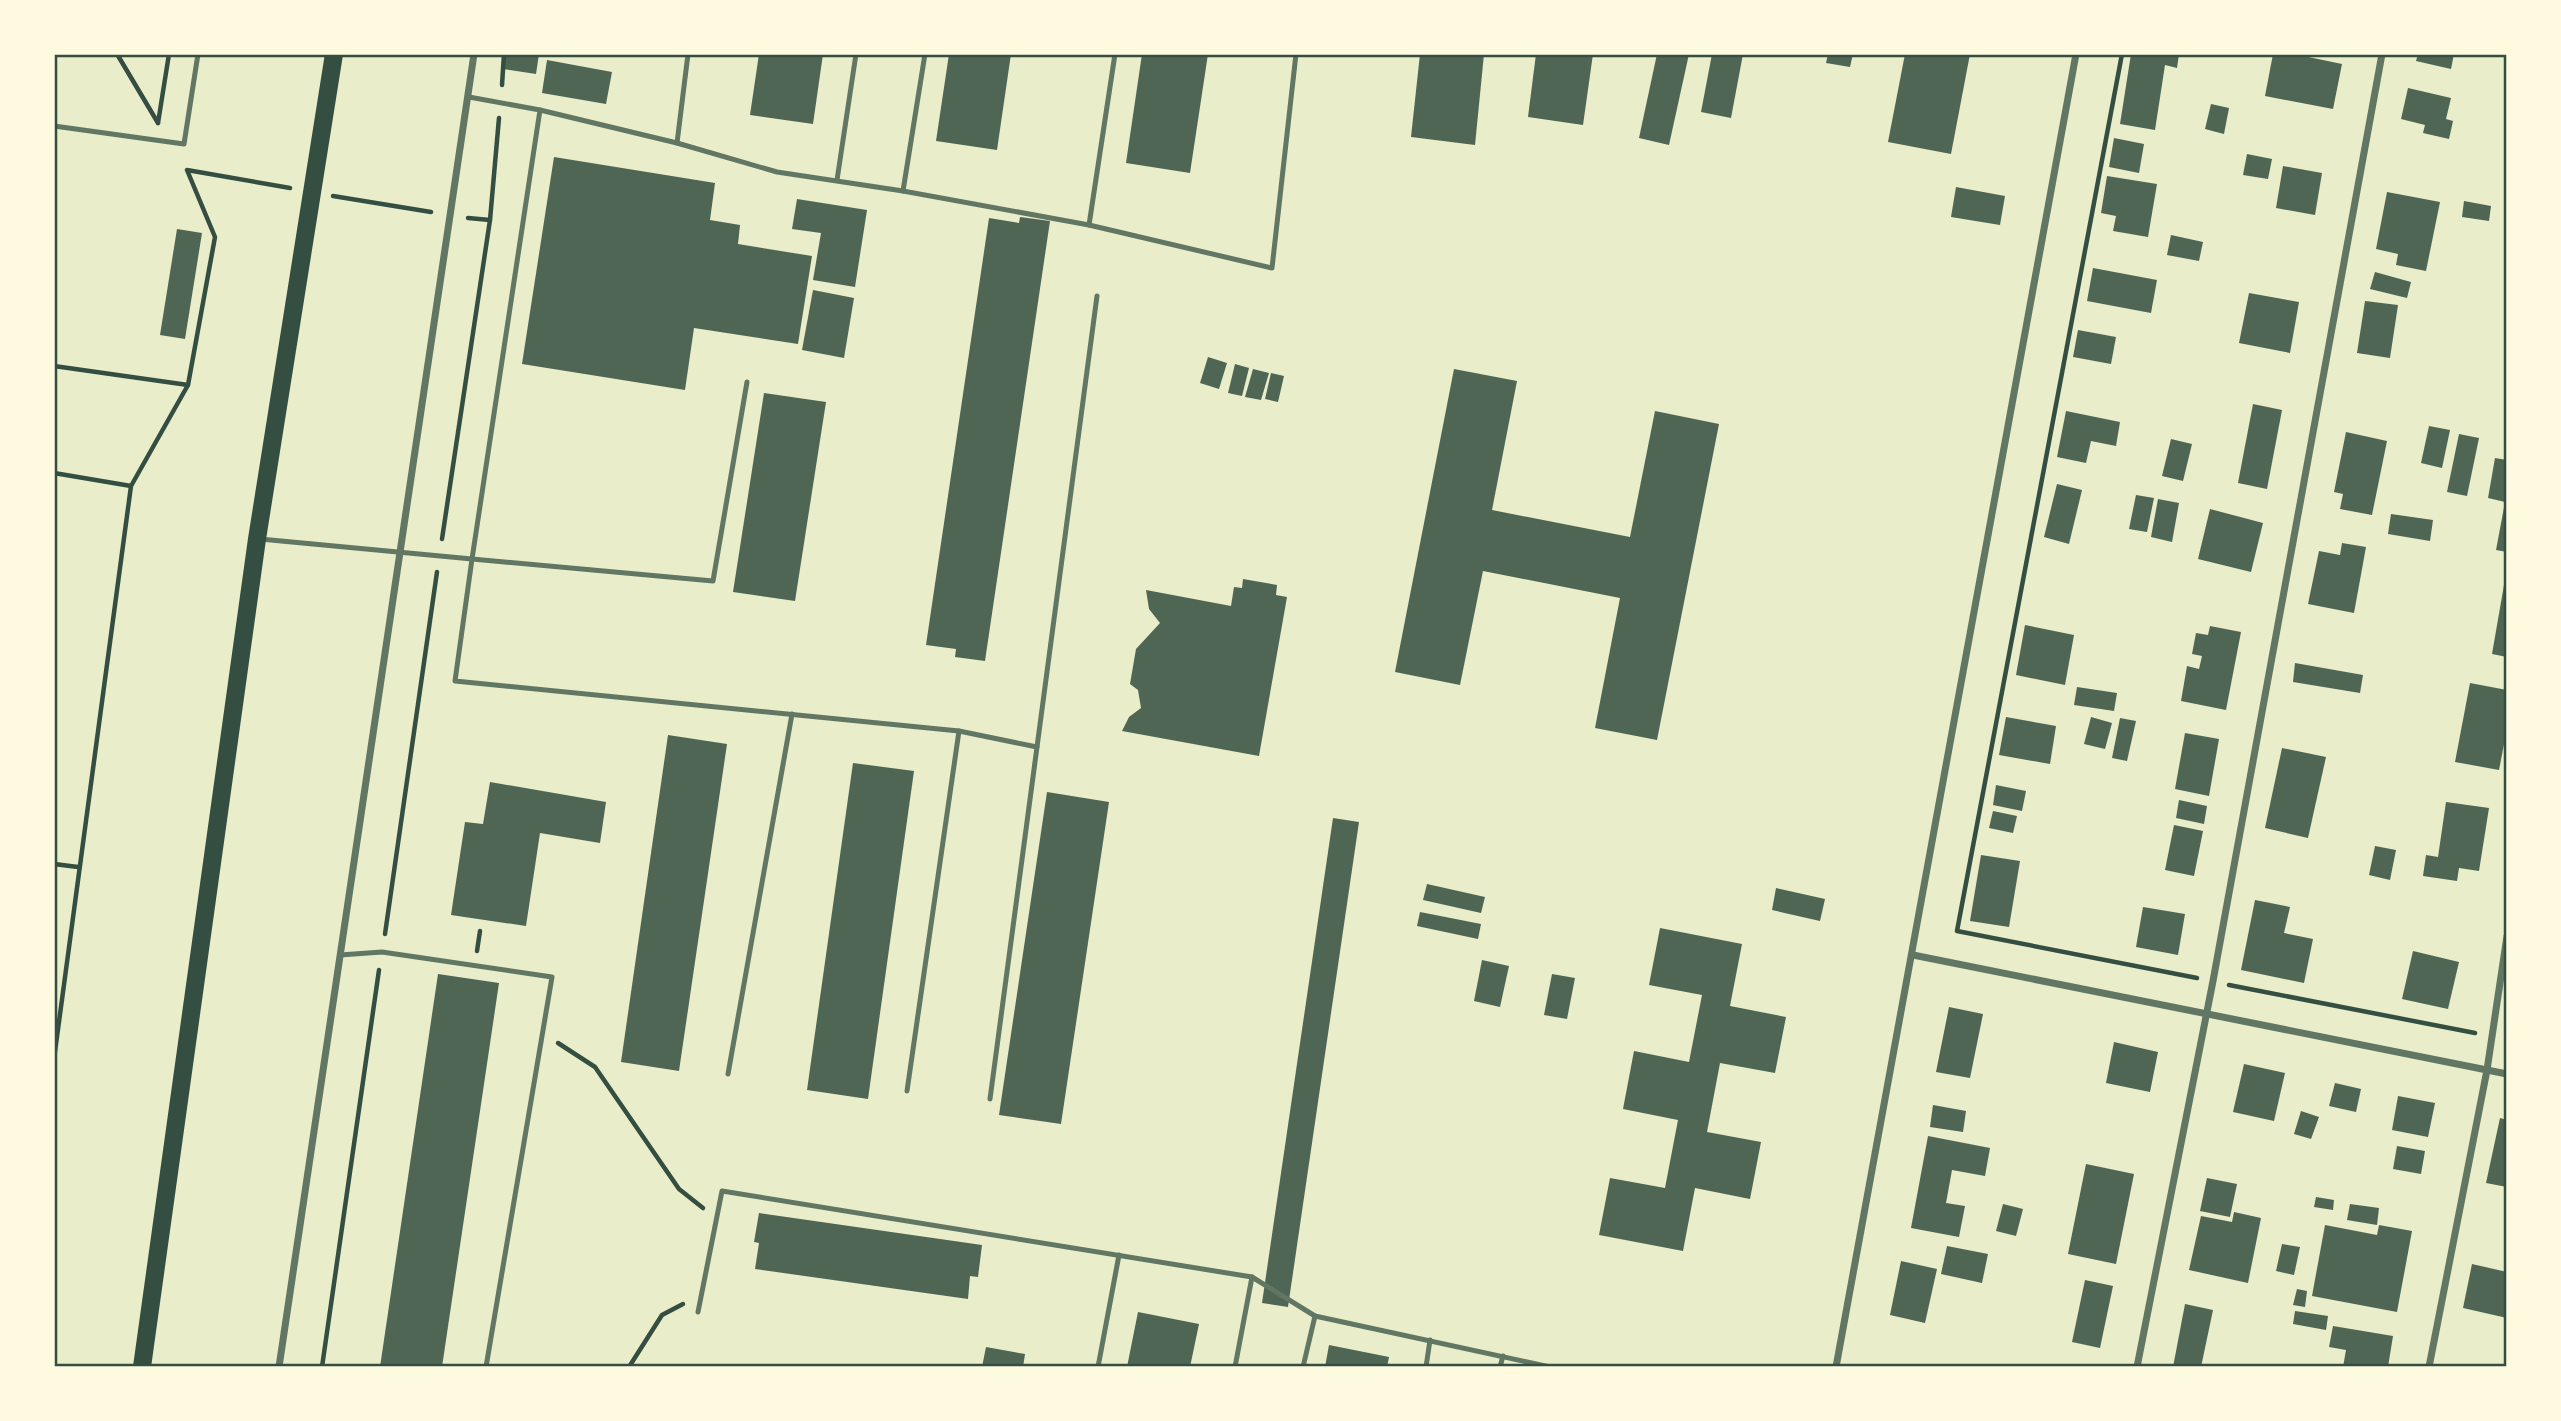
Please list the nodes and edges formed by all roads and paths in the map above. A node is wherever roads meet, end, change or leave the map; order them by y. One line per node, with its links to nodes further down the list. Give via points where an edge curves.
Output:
1 (117, 54): 18 (path)
2 (169, 54): 18 (path)
3 (198, 54): 20 (lane, via 184,144)
4 (334, 54): 25 (main road)
5 (474, 54): 15 (street)
6 (504, 54): 16 (path)
7 (688, 54): 21 (lane)
8 (856, 54): 23 (lane)
9 (925, 54): 24 (lane)
10 (1115, 54): 28 (lane)
11 (1296, 54): 28 (lane, via 1272,268)
12 (2076, 54): 47 (street)
13 (2122, 54): 48 (path, via 1957,931)
14 (2382, 54): 48 (street)
15 (469, 97): 16 (lane); 26 (street)
16 (501, 103): 17 (lane); 27 (path)
17 (540, 110): 21 (lane); 38 (lane)
18 (158, 124): 20 (path)
19 (54, 126): 20 (lane)
20 (157, 140): 22 (path)
21 (677, 143): 23 (lane, via 777,172)
22 (187, 170): 25 (path); 32 (path, via 215,237)
23 (837, 180): 24 (lane)
24 (903, 191): 28 (lane)
25 (313, 192): 26 (path); 35 (main road)
26 (450, 216): 27 (path); 36 (street)
27 (490, 220): 37 (path)
28 (1089, 225)
29 (1097, 296): 41 (lane)
30 (54, 366): 32 (path)
31 (747, 382): 38 (lane, via 713,581)
32 (188, 385): 34 (path)
33 (54, 473): 34 (path)
34 (131, 486): 43 (path)
35 (257, 539): 36 (lane); 66 (main road)
36 (400, 554): 37 (lane); 46 (street)
37 (439, 557): 38 (lane); 45 (path)
38 (472, 559): 39 (lane, via 455,681)
39 (792, 715): 40 (lane); 54 (lane)
40 (959, 731): 41 (lane); 56 (lane)
41 (1037, 747): 57 (lane)
42 (54, 864): 43 (path)
43 (78, 867): 52 (path)
44 (2507, 936): 51 (street)
45 (382, 952): 46 (lane); 50 (lane, via 552,977); 68 (path)
46 (340, 955): 67 (street)
47 (1913, 955): 49 (street); 77 (street)
48 (2213, 981): 49 (street); 51 (path)
49 (2206, 1013): 53 (street); 78 (street)
50 (543, 1033): 58 (path, via 594,1067 679,1189); 69 (lane)
51 (2493, 1036): 53 (street)
52 (54, 1059)
53 (2487, 1070): 55 (street); 79 (street)
54 (728, 1074)
55 (2507, 1074)
56 (907, 1091)
57 (990, 1099)
58 (717, 1219): 59 (lane, via 722,1191); 61 (lane)
59 (1119, 1255): 60 (lane); 71 (lane)
60 (1252, 1277): 63 (lane); 72 (lane)
61 (702, 1294): 62 (lane); 70 (path, via 662,1315)
62 (698, 1312)
63 (1315, 1316): 64 (lane); 73 (lane)
64 (1430, 1340): 65 (lane); 74 (lane)
65 (1503, 1356): 75 (lane); 76 (lane)
66 (142, 1367)
67 (279, 1367)
68 (322, 1367)
69 (486, 1367)
70 (629, 1367)
71 (1098, 1367)
72 (1235, 1367)
73 (1303, 1367)
74 (1426, 1367)
75 (1500, 1367)
76 (1550, 1367)
77 (1836, 1367)
78 (2137, 1367)
79 (2429, 1367)

